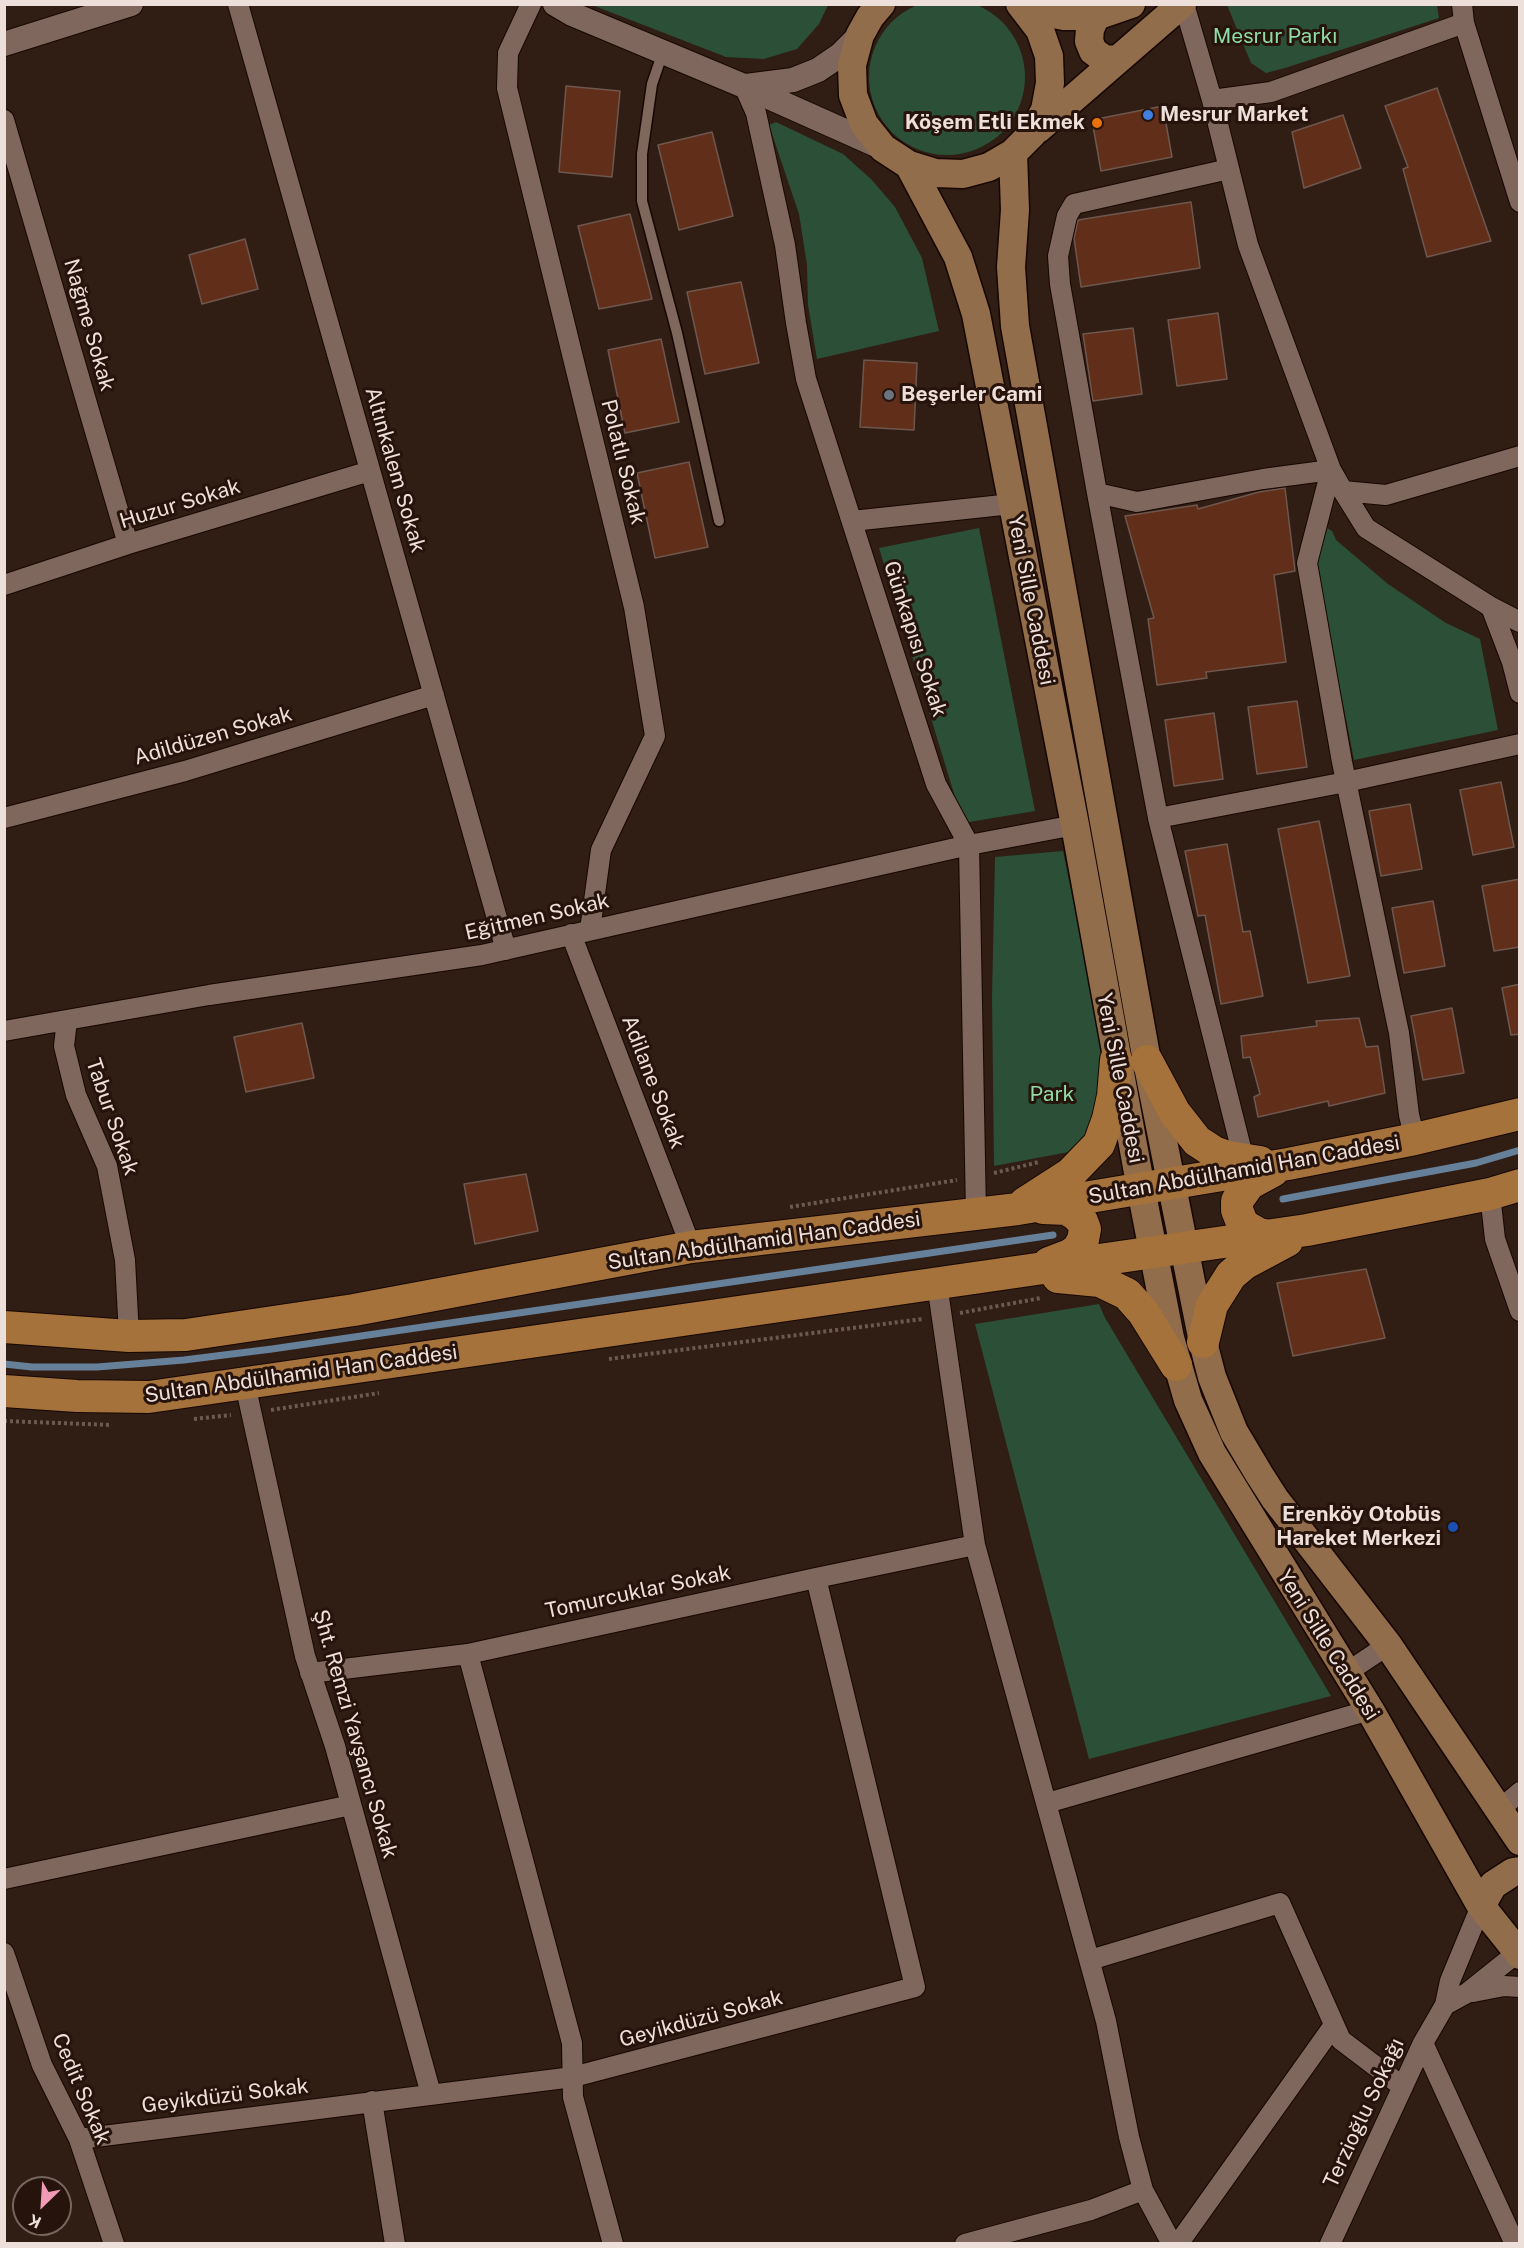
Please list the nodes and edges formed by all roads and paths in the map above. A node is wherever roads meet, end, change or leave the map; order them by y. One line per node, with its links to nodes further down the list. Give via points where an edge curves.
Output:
1 (131, 4): 12 (street)
2 (238, 4): 25 (street, Altınkalem Sokak)
3 (531, 4): 43 (street, Polatlı Sokak, via 508,53 507,88 634,607 655,736 601,850)
4 (555, 4): 13 (street)
5 (881, 4): 11 (main road)
6 (1131, 4): 10 (main road)
7 (1183, 4): 14 (main road); 16 (street)
8 (1022, 6): 10 (main road, via 1064,16); 18 (main road, via 1040,30 1049,56 1050,83 1045,110)
9 (1463, 14): 16 (street, via 1271,92); 22 (street)
10 (1096, 16): 14 (main road, via 1089,41 1104,59)
11 (860, 35): 15 (street, via 818,70 793,80); 19 (main road, via 852,65 853,95 864,124)
12 (4, 44)
13 (663, 52): 15 (street); 29 (lane, via 652,84 642,154 642,201)
14 (1117, 60): 18 (main road)
15 (744, 86): 19 (street); 30 (street, Günkapısı Sokak, via 756,114 785,245 806,379)
16 (1212, 100): 21 (street)
17 (4, 120): 31 (street, Nağme Sokak)
18 (1022, 144): 20 (main road, via 989,167 963,174 935,174); 48 (main road, Yeni Sille Caddesi, via 1011,267 1015,326)
19 (883, 148): 20 (main road)
20 (909, 165): 28 (main road, Yeni Sille Caddesi, via 958,257 976,314)
21 (1229, 169): 24 (street, via 1248,245); 27 (street, via 1074,204 1067,216 1058,256 1060,284)
22 (1520, 202)
23 (1520, 456): 26 (street, via 1386,495)
24 (1331, 470): 26 (street); 27 (street, via 1137,502); 38 (street, via 1307,563)
25 (370, 471): 31 (street, Huzur Sokak); 36 (street, Altınkalem Sokak)
26 (1343, 491): 33 (street, via 1366,528)
27 (1097, 493): 40 (street)
28 (1012, 504): 30 (street); 41 (main road, Yeni Sille Caddesi)
29 (719, 521)
30 (852, 521): 42 (street, Günkapısı Sokak, via 936,784)
31 (128, 544): 32 (street, Huzur Sokak)
32 (4, 585)
33 (1491, 607): 34 (street); 35 (street)
34 (1520, 622)
35 (1520, 693)
36 (434, 695): 39 (street, Adildüzen Sokak, via 185,771); 44 (street, Altınkalem Sokak)
37 (1520, 744): 38 (street)
38 (1346, 782): 40 (street); 50 (street, via 1399,1033)
39 (4, 818)
40 (1158, 818): 51 (street)
41 (1074, 825): 42 (street, Eğitmen Sokak); 47 (main road, Yeni Sille Caddesi)
42 (969, 845): 43 (street, Eğitmen Sokak); 58 (street, Günkapısı Sokak)
43 (581, 932): 44 (street, Eğitmen Sokak); 61 (street, Adilane Sokak)
44 (506, 950): 45 (street, Eğitmen Sokak, via 209,994)
45 (67, 1020): 46 (street, Eğitmen Sokak); 68 (street, Tabur Sokak, via 64,1046 76,1095 107,1166 125,1260)
46 (4, 1031)
47 (1116, 1059): 55 (main road, Yeni Sille Caddesi); 57 (main road, via 1113,1096 1099,1144 1070,1174)
48 (1147, 1061): 51 (main road, via 1175,1113 1193,1136 1214,1152); 53 (main road, Yeni Sille Caddesi)
49 (1520, 1114): 50 (main road, Sultan Abdülhamid Han Caddesi)
50 (1415, 1139): 52 (main road, Sultan Abdülhamid Han Caddesi)
51 (1244, 1160): 52 (main road)
52 (1288, 1164): 53 (main road, Sultan Abdülhamid Han Caddesi); 60 (main road, via 1249,1184 1237,1201 1243,1225)
53 (1171, 1184): 55 (main road, Sultan Abdülhamid Han Caddesi); 62 (main road, Yeni Sille Caddesi)
54 (1520, 1185): 56 (main road, Sultan Abdülhamid Han Caddesi)
55 (1141, 1189): 57 (main road, Sultan Abdülhamid Han Caddesi); 63 (main road, Yeni Sille Caddesi)
56 (1490, 1194): 59 (main road, Sultan Abdülhamid Han Caddesi); 66 (street, via 1495,1239)
57 (1018, 1209): 58 (main road, Sultan Abdülhamid Han Caddesi); 64 (main road, via 1066,1209 1082,1221 1085,1229 1078,1249 1070,1255)
58 (976, 1213): 61 (main road, Sultan Abdülhamid Han Caddesi)
59 (1306, 1230): 60 (main road, Sultan Abdülhamid Han Caddesi); 69 (main road, via 1231,1275 1212,1305)
60 (1270, 1236): 62 (main road, Sultan Abdülhamid Han Caddesi)
61 (691, 1247): 68 (main road, Sultan Abdülhamid Han Caddesi, via 354,1310 186,1335)
62 (1184, 1248): 63 (main road, Sultan Abdülhamid Han Caddesi); 69 (main road, Yeni Sille Caddesi)
63 (1153, 1252): 64 (main road, Sultan Abdülhamid Han Caddesi); 70 (main road, Yeni Sille Caddesi)
64 (1022, 1271): 65 (main road, Sultan Abdülhamid Han Caddesi); 70 (main road, via 1100,1281 1127,1293)
65 (937, 1284): 71 (main road, Sultan Abdülhamid Han Caddesi); 73 (street)
66 (1520, 1311)
67 (4, 1327): 68 (main road, Sultan Abdülhamid Han Caddesi)
68 (129, 1336)
69 (1203, 1342): 75 (main road, Yeni Sille Caddesi, via 1212,1377 1245,1454)
70 (1176, 1365): 78 (main road, Yeni Sille Caddesi, via 1212,1454)
71 (245, 1384): 72 (main road, Sultan Abdülhamid Han Caddesi, via 149,1397); 77 (street, Şht. Remzi Yavşancı Sokak)
72 (4, 1391)
73 (975, 1545): 74 (street, Tomurcuklar Sokak); 81 (street)
74 (816, 1578): 76 (street, Tomurcuklar Sokak); 95 (street, Geyikdüzü Sokak, via 915,1987)
75 (1388, 1645): 78 (street); 80 (main road, Yeni Sille Caddesi)
76 (468, 1654): 77 (street, Tomurcuklar Sokak); 95 (street, via 572,2043)
77 (310, 1673): 82 (street, Şht. Remzi Yavşancı Sokak)
78 (1346, 1673): 79 (main road, Yeni Sille Caddesi)
79 (1370, 1710): 81 (street); 86 (main road, Yeni Sille Caddesi)
80 (1510, 1800): 83 (main road, Yeni Sille Caddesi)
81 (1047, 1803): 89 (street)
82 (351, 1805): 85 (street); 97 (street, Şht. Remzi Yavşancı Sokak)
83 (1520, 1840)
84 (1520, 1871): 86 (main road, via 1493,1885)
85 (4, 1879)
86 (1481, 1906): 88 (main road, Yeni Sille Caddesi); 92 (street, via 1450,1981)
87 (4, 1953): 99 (street, Cedit Sokak, via 42,2065)
88 (1519, 1953): 91 (street)
89 (1090, 1960): 93 (street, via 1280,1903); 100 (street)
90 (1520, 1987): 91 (street)
91 (1467, 1993): 92 (street)
92 (1445, 2005): 94 (street, Terzioğlu Sokağı)
93 (1334, 2025): 96 (street, via 1341,2040); 106 (street)
94 (1423, 2043): 96 (street, Terzioğlu Sokağı); 108 (street)
95 (573, 2077): 97 (street, Geyikdüzü Sokak); 103 (street, via 573,2097)
96 (1402, 2087): 107 (street, Terzioğlu Sokağı)
97 (431, 2094): 98 (street, Geyikdüzü Sokak)
98 (372, 2101): 99 (street, Geyikdüzü Sokak); 102 (street)
99 (79, 2139): 101 (street, Cedit Sokak)
100 (1143, 2190): 104 (street, via 1091,2210); 105 (street)
101 (114, 2244)
102 (395, 2244)
103 (613, 2244)
104 (965, 2244)
105 (1172, 2244)
106 (1178, 2244)
107 (1330, 2244)
108 (1515, 2244)

